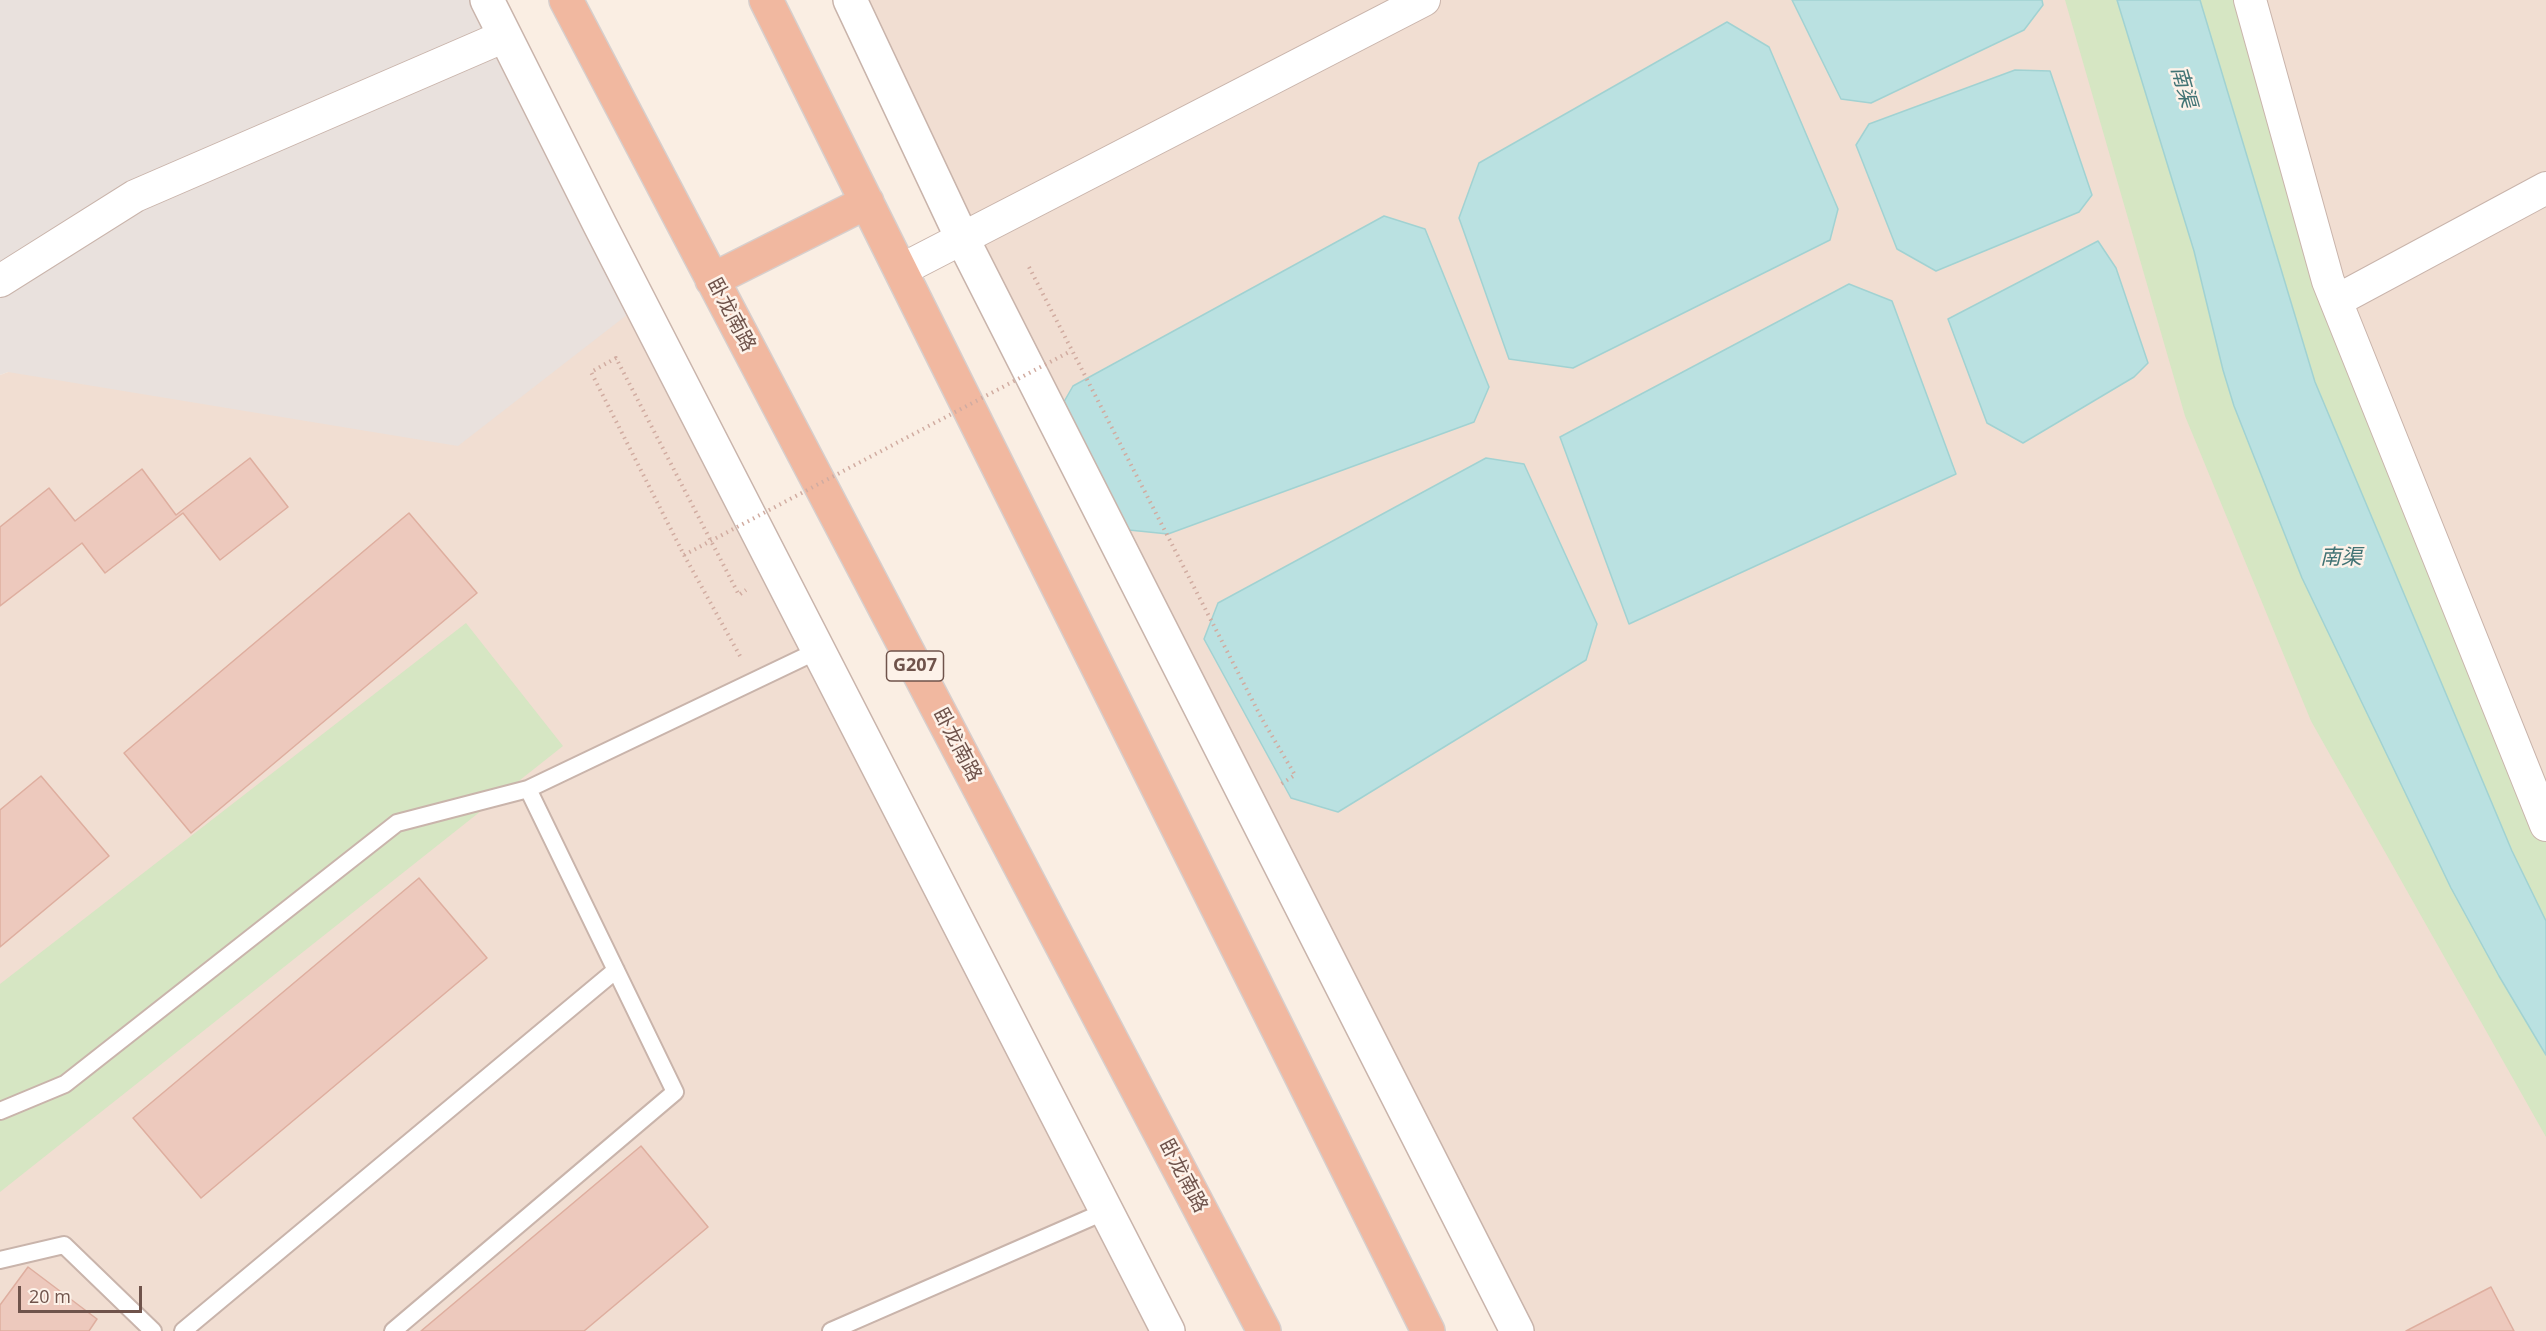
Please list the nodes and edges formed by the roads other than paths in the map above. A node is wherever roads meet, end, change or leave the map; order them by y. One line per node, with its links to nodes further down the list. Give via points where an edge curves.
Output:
1 (487, 0): 7 (street)
2 (566, 0): 12 (highway, 卧龙南路 / G207)
3 (766, 0): 9 (highway)
4 (850, 0): 10 (street)
5 (1424, 0): 10 (street)
6 (2250, 0): 14 (street)
7 (505, 36): 13 (street, via 135,196); 15 (street)
8 (2546, 188): 14 (street)
9 (867, 202): 11 (highway); 12 (highway)
10 (962, 238): 11 (street); 29 (street)
11 (901, 270): 28 (highway)
12 (712, 280): 27 (highway, 卧龙南路 / G207)
13 (0, 281)
14 (2336, 301): 17 (street)
15 (819, 650): 16 (lane); 20 (street)
16 (528, 789): 18 (lane); 19 (lane, via 397,823 65,1084)
17 (2546, 825)
18 (616, 970): 23 (lane); 24 (lane, via 675,1092)
19 (0, 1111)
20 (1106, 1211): 25 (lane); 26 (street)
21 (0, 1260): 22 (lane, via 64,1245)
22 (153, 1331)
23 (183, 1331)
24 (393, 1331)
25 (831, 1331)
26 (1168, 1331)
27 (1264, 1331)
28 (1428, 1331)
29 (1517, 1331)

